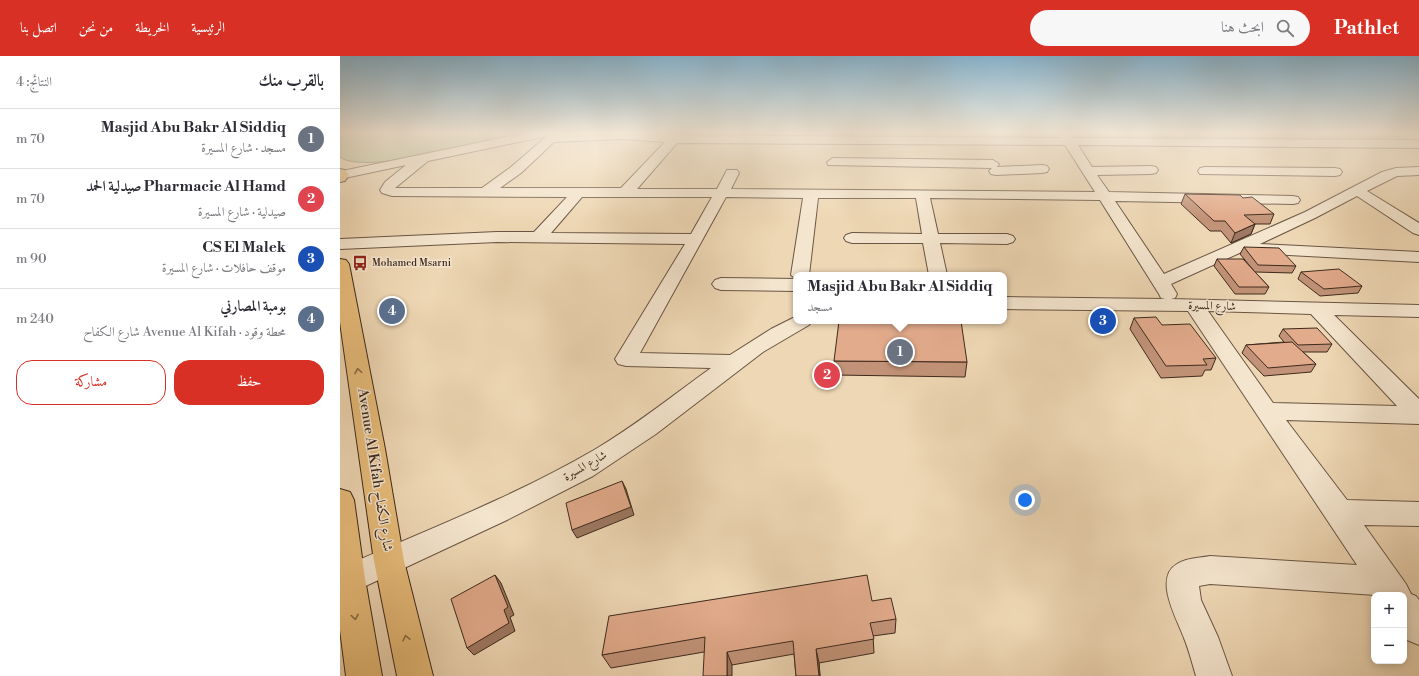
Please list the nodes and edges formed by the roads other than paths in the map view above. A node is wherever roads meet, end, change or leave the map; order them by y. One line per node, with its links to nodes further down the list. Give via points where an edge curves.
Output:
1 (410, 161): 19 (street)
2 (420, 161): 22 (street, via 386,190)
3 (525, 161): 22 (street)
4 (655, 161): 24 (street)
5 (830, 161): 20 (street)
6 (992, 161): 10 (street)
7 (1081, 161): 13 (street)
8 (1247, 161): 16 (street)
9 (1397, 161): 15 (street)
10 (994, 167): 11 (street); 20 (street); 27 (street)
11 (1042, 168)
12 (1151, 170): 13 (street)
13 (1088, 171): 28 (street)
14 (1205, 171): 16 (street)
15 (1416, 171): 21 (street, via 1396,172)
16 (1261, 172): 17 (street); 29 (street)
17 (1335, 172)
18 (732, 173): 25 (street)
19 (341, 175)
20 (826, 181): 25 (street); 26 (street); 43 (street)
21 (1358, 191): 30 (street); 32 (street)
22 (486, 192): 23 (street)
23 (578, 193): 24 (street); 34 (street)
24 (626, 193): 25 (street)
25 (721, 194): 35 (street)
26 (922, 194): 27 (street); 37 (street)
27 (1003, 194): 28 (street)
28 (1104, 197): 29 (street); 45 (street)
29 (1293, 200): 32 (street)
30 (1391, 212): 31 (street); 33 (street)
31 (1419, 213)
32 (1310, 215): 40 (street)
33 (1419, 230)
34 (539, 237): 35 (street); 39 (street)
35 (696, 238): 53 (street, via 626,359)
36 (852, 238): 37 (street)
37 (931, 239): 38 (street); 44 (street)
38 (1007, 239)
39 (340, 244)
40 (1240, 247): 41 (street); 45 (street)
41 (1419, 257)
42 (340, 264): 59 (main road, Avenue Al Kifah شارع الكفاح, one-way to 42)
43 (801, 272)
44 (937, 272)
45 (1161, 282): 49 (street)
46 (721, 284): 47 (street)
47 (793, 285)
48 (1007, 303): 49 (street, شارع المسيرة)
49 (1184, 305): 50 (street, شارع المسيرة); 54 (street)
50 (1318, 310): 51 (street, شارع المسيرة); 55 (street)
51 (1419, 311)
52 (797, 324): 53 (street, شارع المسيرة)
53 (733, 362): 59 (street, شارع المسيرة, via 625,443 562,480 515,505)
54 (1266, 411): 55 (street); 57 (street)
55 (1419, 415)
56 (340, 500): 60 (main road)
57 (1339, 512): 58 (street); 61 (street)
58 (1419, 514)
59 (389, 561): 60 (street, شارع المسيرة); 65 (main road, Avenue Al Kifah شارع الكفاح, one-way to 59)
60 (345, 581): 64 (main road, one-way to 64)
61 (1390, 588): 66 (street, via 1210,570 1188,574 1182,581 1185,602 1201,637)
62 (1407, 611): 63 (street)
63 (1419, 628)
64 (364, 676)
65 (415, 676)
66 (1214, 676)

